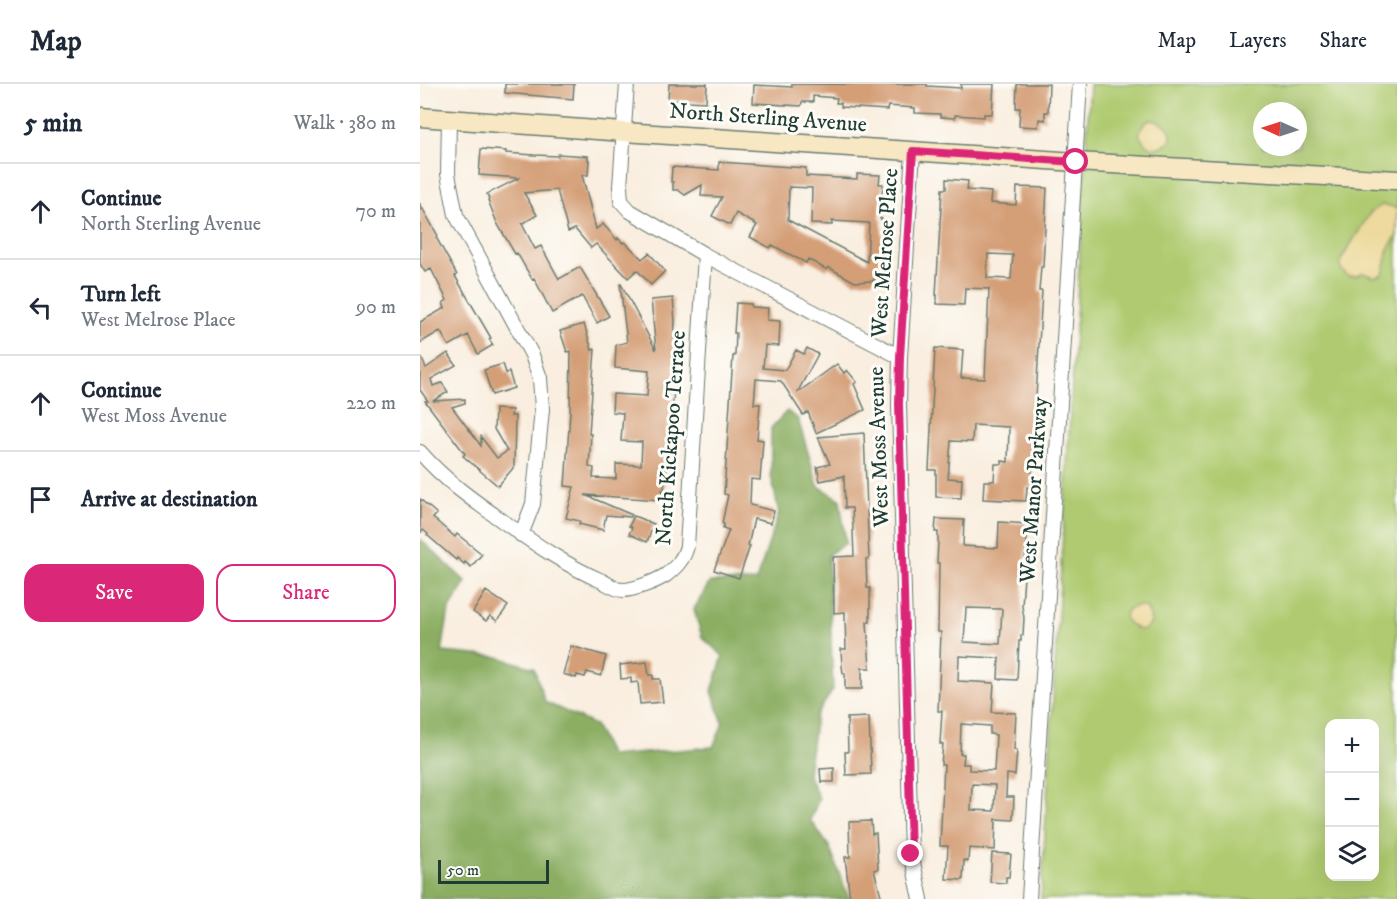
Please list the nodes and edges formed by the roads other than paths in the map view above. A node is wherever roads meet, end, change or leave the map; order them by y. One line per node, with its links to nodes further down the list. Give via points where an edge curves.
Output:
1 (627, 84): 5 (street, West Moss Avenue)
2 (1080, 84): 7 (street, West Manor Parkway)
3 (420, 117): 4 (street, North Sterling Avenue)
4 (449, 119): 5 (street, North Sterling Avenue); 12 (street, via 448,174 456,215 532,355 540,378 542,409 533,504)
5 (624, 132): 6 (street, North Sterling Avenue); 9 (street, West Moss Avenue, via 621,201 630,212)
6 (913, 151): 7 (street, North Sterling Avenue); 10 (street, West Melrose Place)
7 (1076, 162): 8 (street, North Sterling Avenue); 14 (street, West Manor Parkway)
8 (1397, 180)
9 (705, 255): 10 (street, West Moss Avenue); 12 (street, North Kickapoo Terrace, via 687,546 682,558 653,583 622,590 589,576)
10 (900, 357): 13 (street, West Moss Avenue, via 911,854)
11 (420, 452): 12 (street, North Kickapoo Terrace, via 465,495)
12 (521, 535)
13 (921, 899)
14 (1029, 899)

